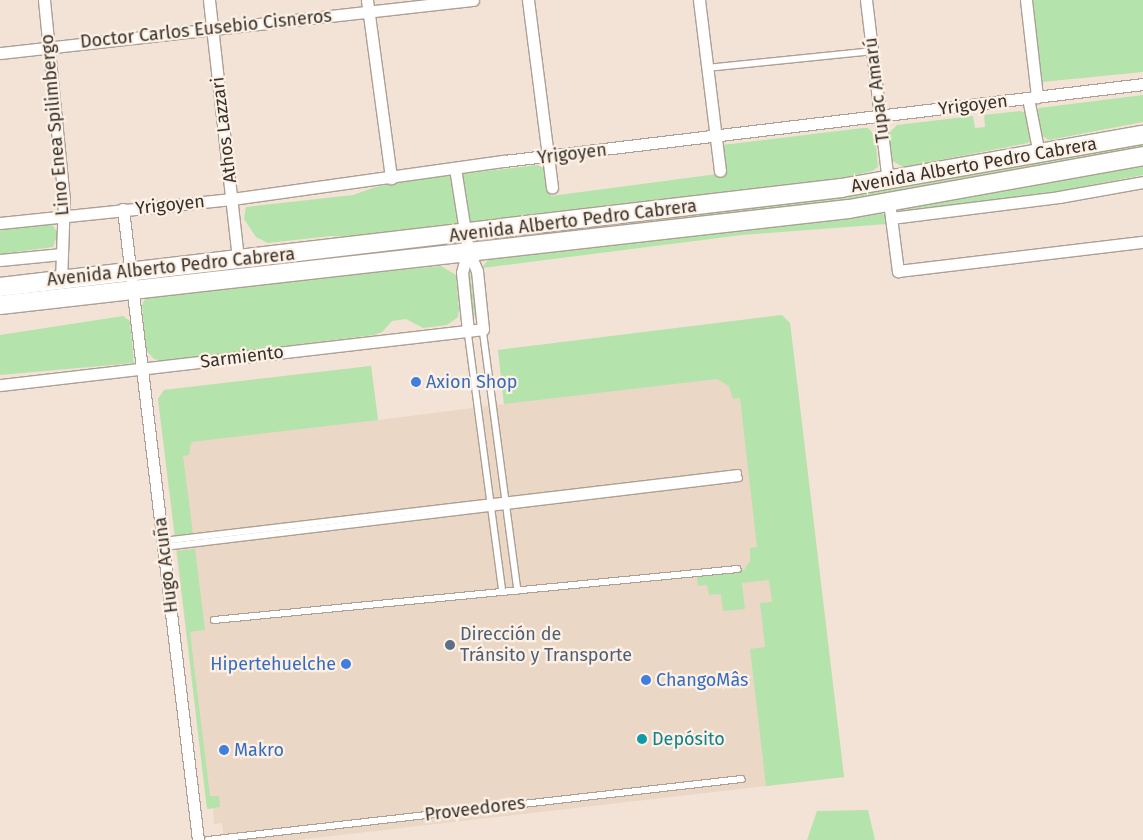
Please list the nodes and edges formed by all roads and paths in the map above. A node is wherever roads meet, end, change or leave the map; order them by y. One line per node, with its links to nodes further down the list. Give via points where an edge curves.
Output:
1 (44, 0): 11 (street, Lino Enea Spilimbergo)
2 (209, 0): 10 (street, Athos Lazzari)
3 (366, 0): 9 (street)
4 (473, 0): 9 (street, Doctor Carlos Eusebio Cisneros)
5 (528, 0): 22 (street)
6 (699, 0): 14 (street)
7 (866, 0): 12 (street, Tupac Amarú)
8 (1026, 0): 16 (street)
9 (368, 12): 10 (street, Doctor Carlos Eusebio Cisneros); 25 (street)
10 (212, 30): 11 (street, Doctor Carlos Eusebio Cisneros); 29 (street, Athos Lazzari)
11 (49, 46): 13 (street, Doctor Carlos Eusebio Cisneros); 32 (street, Lino Enea Spilimbergo)
12 (873, 51): 14 (lane); 17 (street, Tupac Amarú)
13 (0, 52)
14 (708, 68): 19 (street)
15 (1143, 84): 16 (street, Yrigoyen)
16 (1033, 97): 17 (street, Yrigoyen); 20 (street)
17 (880, 117): 19 (street, Yrigoyen); 26 (street, Tupac Amarú)
18 (1143, 135): 20 (main road, Avenida Alberto Pedro Cabrera)
19 (716, 137): 22 (street, Yrigoyen); 24 (street)
20 (1039, 154): 26 (main road, Avenida Alberto Pedro Cabrera)
21 (1143, 156): 31 (main road, Avenida Alberto Pedro Cabrera)
22 (546, 158): 23 (street, Yrigoyen); 28 (street)
23 (455, 168): 25 (street, Yrigoyen); 34 (street)
24 (720, 171)
25 (391, 178): 29 (street, Yrigoyen)
26 (888, 180): 34 (main road, Avenida Alberto Pedro Cabrera)
27 (1143, 182): 31 (street, via 1059,198)
28 (552, 187)
29 (232, 198): 30 (street, Yrigoyen); 38 (street, Athos Lazzari)
30 (123, 209): 32 (street, Yrigoyen); 39 (street)
31 (890, 210): 34 (main road, Avenida Alberto Pedro Cabrera); 35 (street, via 898,271)
32 (64, 216): 33 (street, Yrigoyen); 36 (street, Lino Enea Spilimbergo)
33 (0, 223)
34 (467, 242): 38 (main road, Avenida Alberto Pedro Cabrera); 42 (main road, Avenida Alberto Pedro Cabrera); 44 (street, via 476,271); 45 (street, via 462,272)
35 (1143, 242)
36 (62, 254): 37 (street); 40 (street, Lino Enea Spilimbergo)
37 (0, 260)
38 (238, 260): 39 (main road, Avenida Alberto Pedro Cabrera)
39 (131, 272): 40 (main road, Avenida Alberto Pedro Cabrera); 42 (street)
40 (61, 280): 41 (main road, Avenida Alberto Pedro Cabrera)
41 (0, 287)
42 (133, 290): 43 (main road, Avenida Alberto Pedro Cabrera); 46 (street, Hugo Acuña)
43 (0, 305)
44 (483, 329): 45 (street, Sarmiento); 49 (lane)
45 (468, 331): 46 (street, Sarmiento); 50 (lane)
46 (142, 369): 47 (street, Sarmiento); 51 (street, Hugo Acuña)
47 (0, 385)
48 (739, 475): 49 (lane)
49 (508, 503): 50 (lane); 53 (lane)
50 (492, 505): 51 (lane); 54 (lane)
51 (163, 544): 57 (street, Hugo Acuña)
52 (738, 569): 53 (lane)
53 (518, 591): 54 (lane)
54 (503, 592): 55 (lane)
55 (214, 620)
56 (742, 779): 58 (lane, Proveedores)
57 (198, 840)
58 (208, 840)

